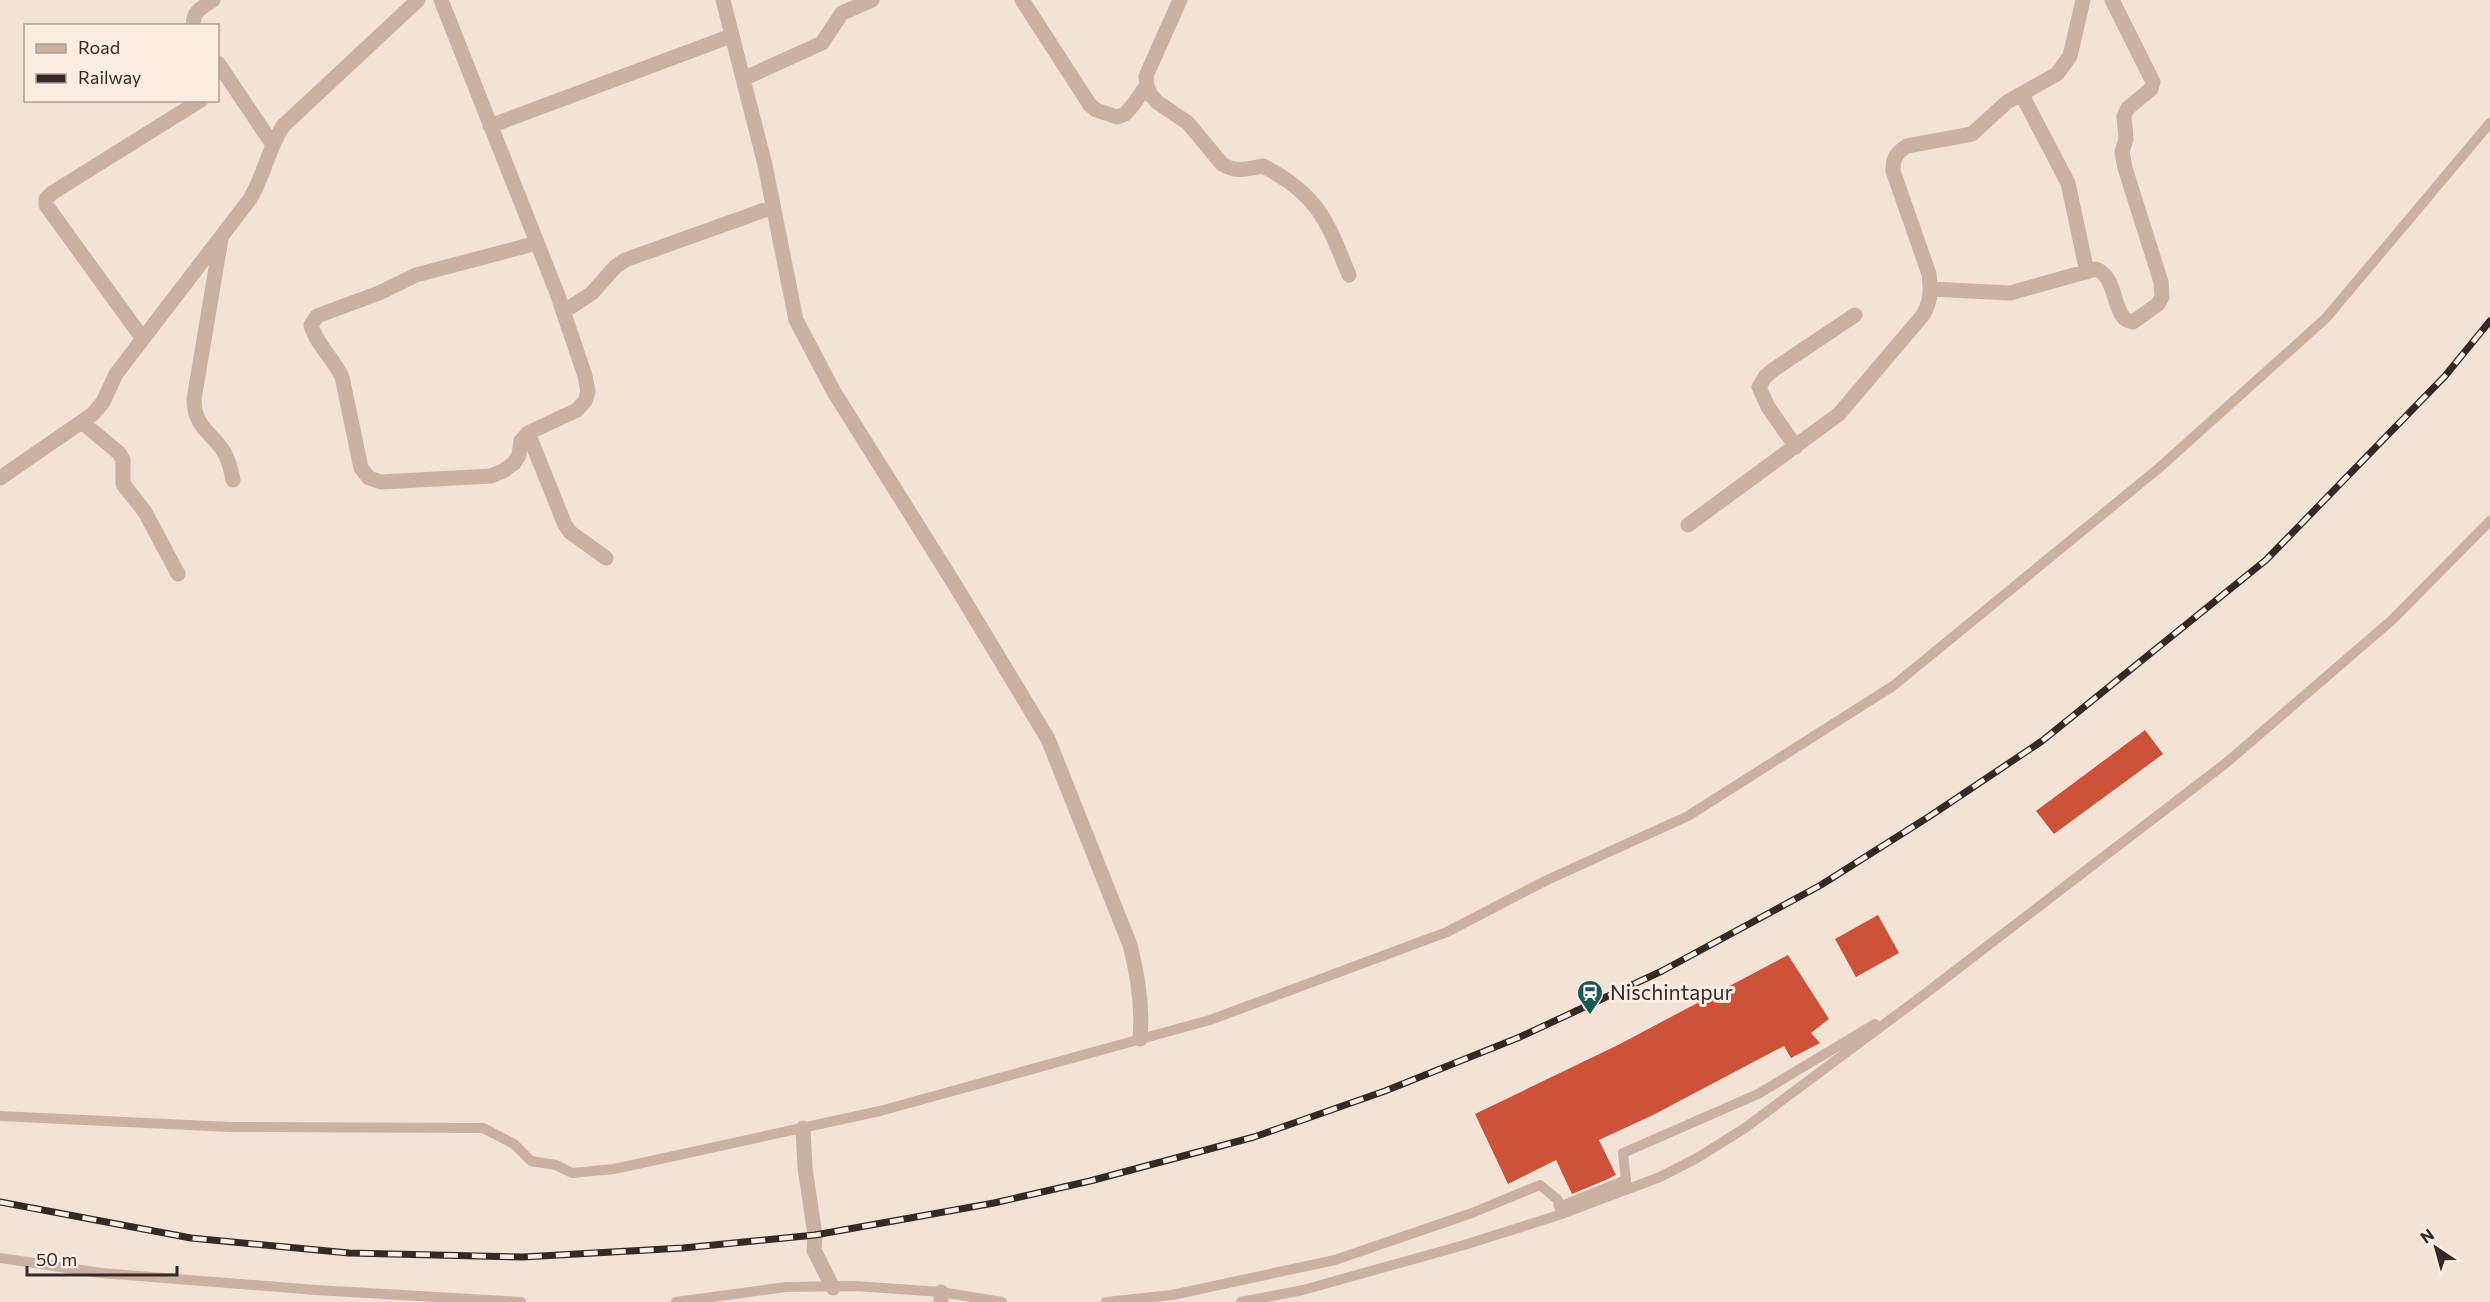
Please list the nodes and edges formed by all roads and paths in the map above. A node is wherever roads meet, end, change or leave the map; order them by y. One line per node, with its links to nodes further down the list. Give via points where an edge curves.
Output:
1 (213, 0): 10 (street, via 196,13)
2 (418, 0): 20 (street, via 283,126)
3 (441, 0): 19 (street)
4 (723, 0): 11 (street)
5 (872, 0): 13 (street, via 842,13 822,43)
6 (1022, 0): 14 (street, via 1096,110 1117,117 1125,114)
7 (1180, 0): 14 (street, via 1146,76)
8 (2083, 0): 16 (street, via 2064,66)
9 (2112, 0): 24 (street, via 2152,82 2151,89 2124,116 2126,139 2122,152 2161,282 2162,297 2133,322 2127,322 2109,279 2096,269)
10 (194, 24)
11 (731, 36): 13 (street); 19 (street)
12 (219, 67): 15 (street)
13 (743, 79): 21 (street)
14 (1147, 85): 25 (street, via 1157,102 1188,123 1222,164 1240,171 1263,166 1306,195 1328,223)
15 (224, 86): 20 (street)
16 (2022, 94): 24 (street, via 2067,183); 26 (street, via 2007,102 1972,134 1907,146 1893,160 1893,171)
17 (198, 102): 29 (street, via 46,199 46,205)
18 (2490, 123): 40 (lane, via 2326,318 2159,468 1893,686 1688,816 1545,880 1447,932 1210,1020)
19 (490, 126): 23 (street)
20 (273, 145): 22 (street, via 256,190)
21 (773, 207): 27 (street, via 625,260 592,293); 40 (street, via 796,320 834,392 1048,740 1130,945 1138,978)
22 (222, 235): 29 (street); 34 (street, via 194,412 224,452)
23 (537, 243): 27 (street); 31 (street, via 416,275 317,316 311,325 342,377 361,468 369,478 381,482 491,476 514,463)
24 (2087, 272): 26 (street, via 2010,293)
25 (1349, 275)
26 (1931, 289): 32 (street, via 1923,315 1853,399)
27 (563, 312): 31 (street, via 588,392 577,410)
28 (1855, 315): 32 (street, via 1773,370 1759,387)
29 (143, 339): 30 (street, via 116,374 103,402)
30 (83, 423): 33 (street); 38 (street, via 123,460 123,484 145,512)
31 (528, 433): 37 (street, via 565,525)
32 (1796, 447): 36 (street)
33 (0, 478)
34 (233, 480)
35 (2490, 521): 39 (lane, via 2392,620 2226,763)
36 (1688, 525)
37 (606, 558)
38 (178, 574)
39 (1926, 993): 49 (lane, via 1758,1094 1623,1153 1626,1180 1559,1207 1558,1200 1540,1185 1335,1260 1172,1295); 50 (lane, via 1745,1128 1660,1177 1464,1245 1303,1290)
40 (1140, 1039): 42 (lane, via 880,1111)
41 (0, 1116): 42 (lane, via 230,1127 483,1128 513,1144 531,1161 572,1173 614,1169)
42 (803, 1128): 44 (street, via 814,1250)
43 (0, 1258): 46 (lane, via 100,1273)
44 (833, 1288): 45 (lane, via 855,1286); 47 (lane, via 786,1287)
45 (941, 1297): 48 (lane)
46 (521, 1302)
47 (676, 1302)
48 (1002, 1302)
49 (1106, 1302)
50 (1241, 1302)

